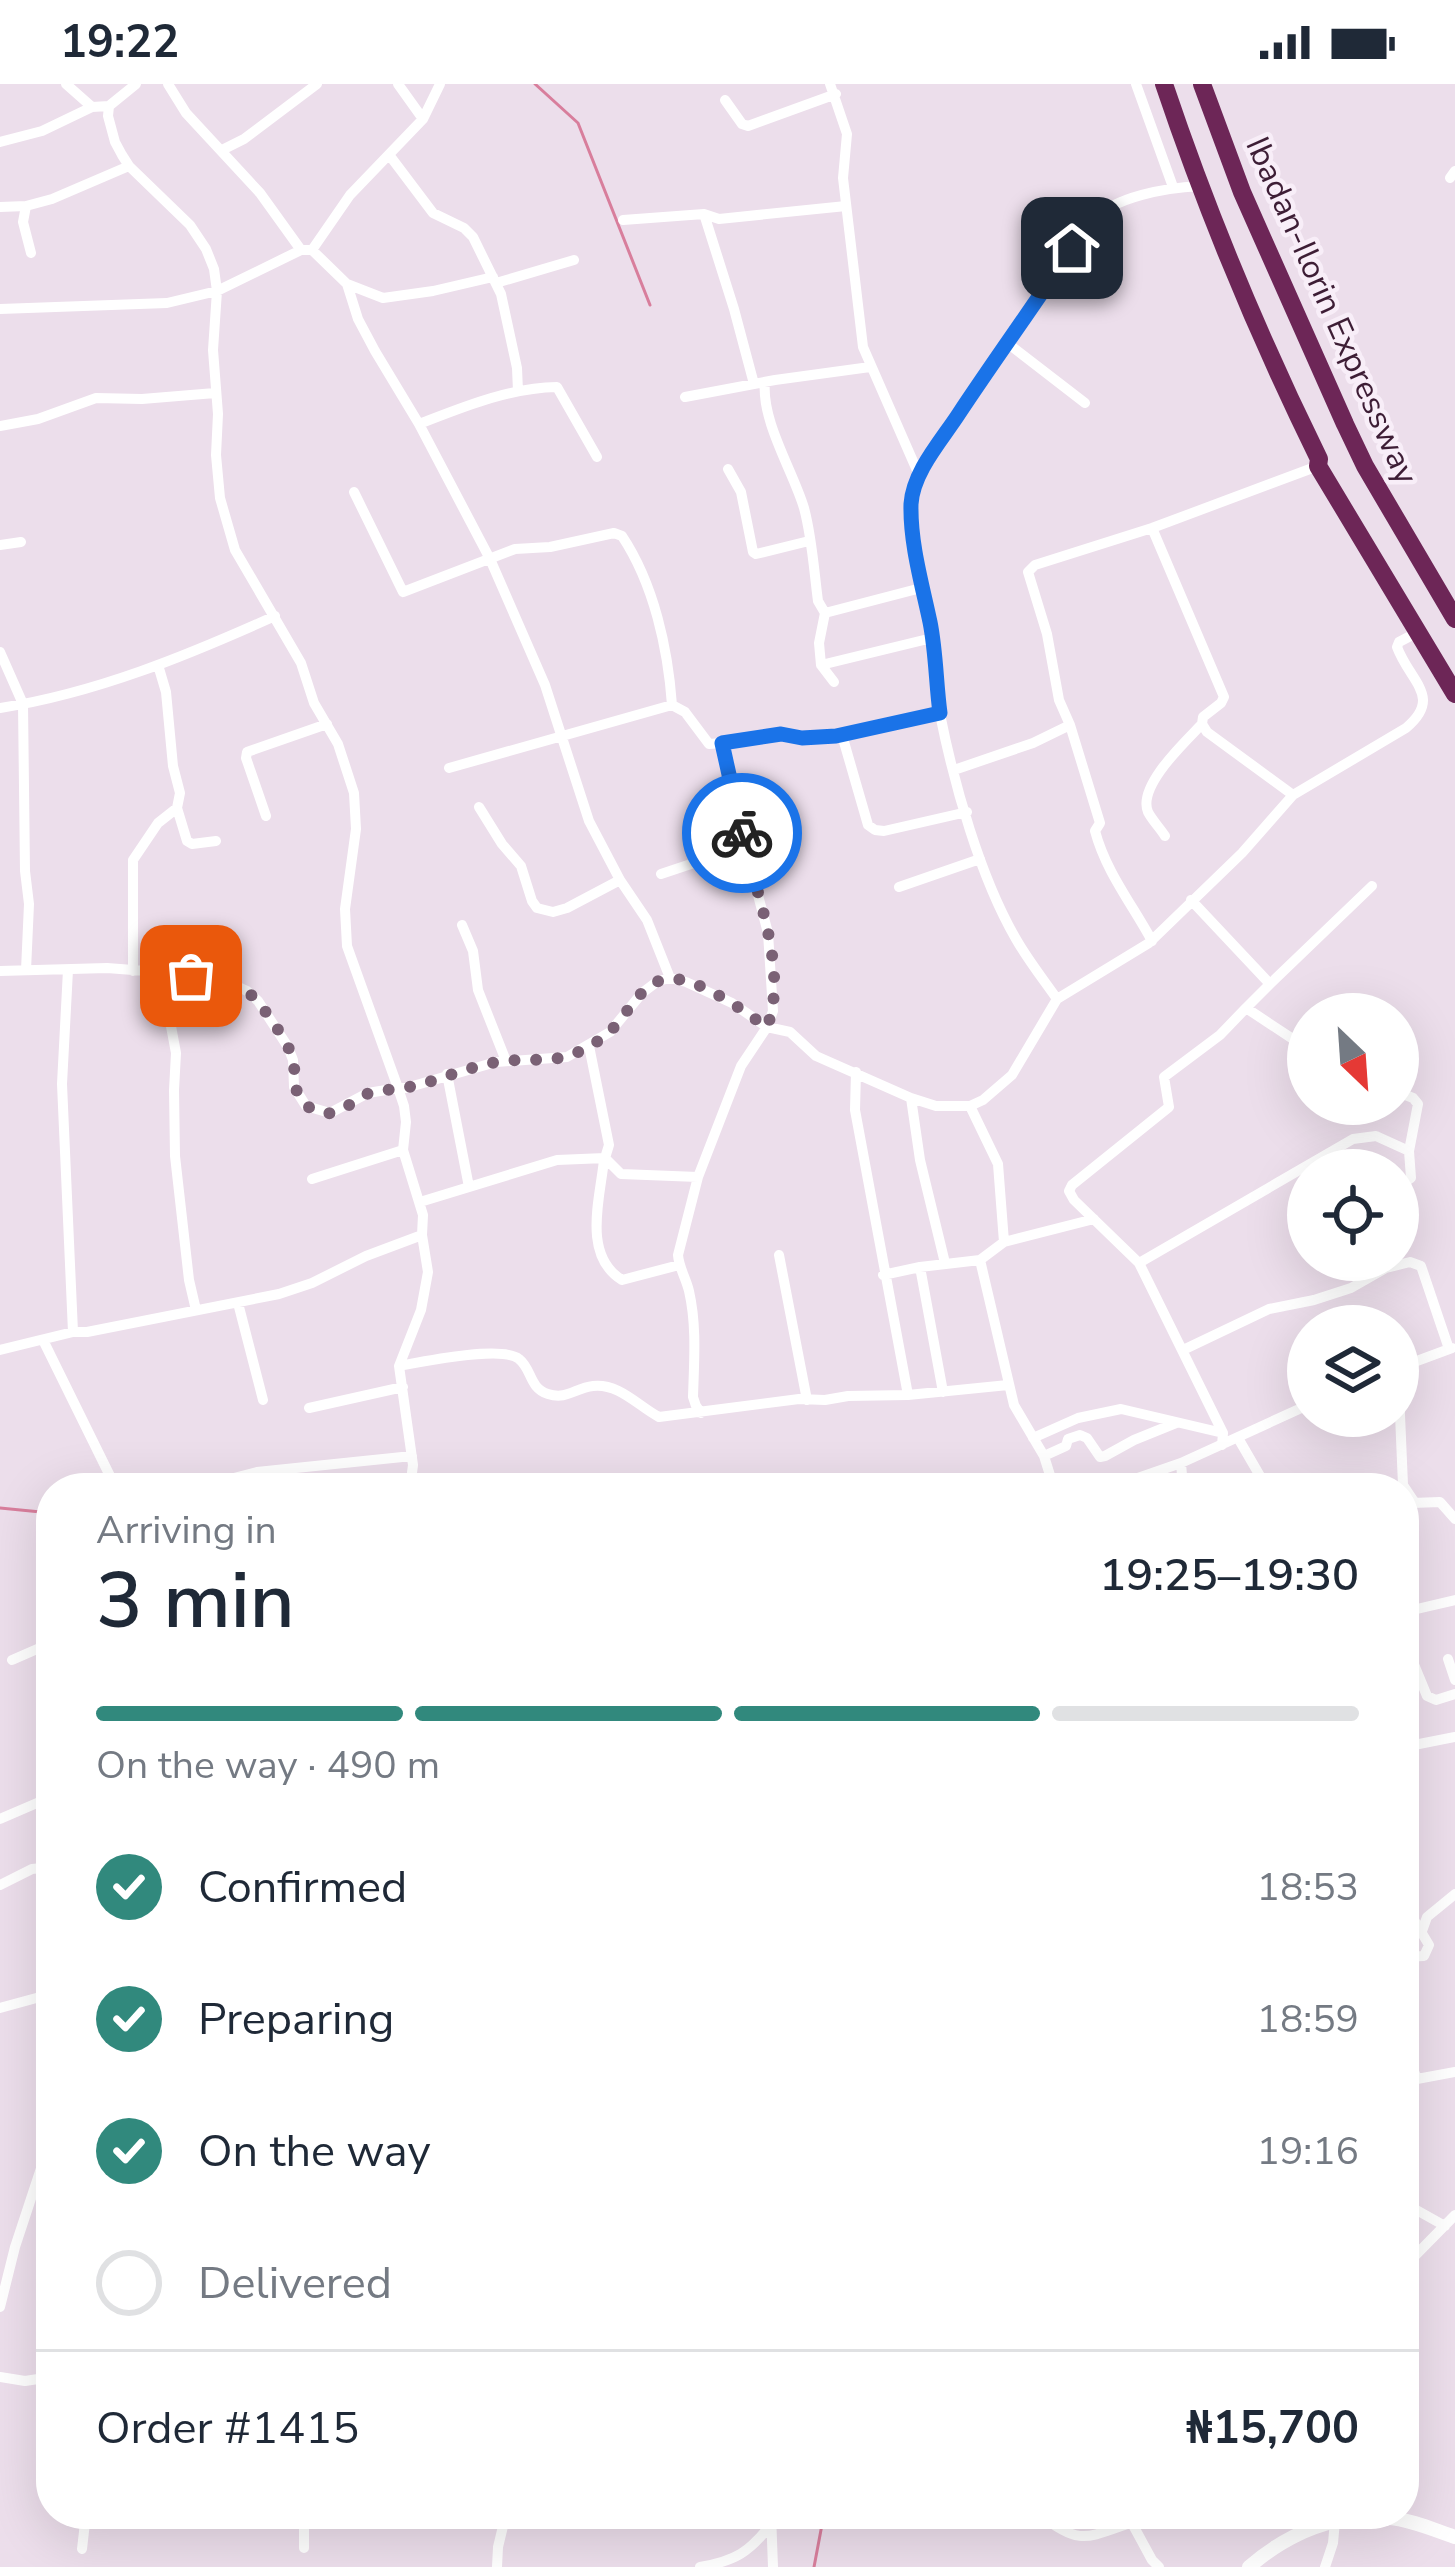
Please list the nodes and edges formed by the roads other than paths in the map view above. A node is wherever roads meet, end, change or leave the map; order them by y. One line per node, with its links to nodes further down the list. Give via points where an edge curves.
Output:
1 (66, 84): 13 (street)
2 (136, 84): 12 (street)
3 (168, 84): 16 (street)
4 (317, 84): 16 (street)
5 (398, 84): 14 (street)
6 (440, 84): 14 (street)
7 (1136, 84): 20 (street)
8 (1164, 84): 19 (highway, Ibadan-Ilorin Expressway)
9 (1202, 84): 53 (highway, Ibadan-Ilorin Expressway, via 1335,404)
10 (833, 89): 11 (street, via 748,126); 22 (street, via 847,134)
11 (724, 100)
12 (110, 106): 13 (street); 18 (street, via 115,142)
13 (92, 107): 15 (street)
14 (423, 119): 17 (street)
15 (0, 142)
16 (223, 150): 26 (street)
17 (390, 156): 26 (street); 29 (street, via 433,213 469,232)
18 (129, 166): 21 (street); 31 (street, via 190,225)
19 (1200, 186): 20 (street); 43 (highway, Ibadan-Ilorin Expressway)
20 (1173, 188): 33 (street, via 1090,221)
21 (26, 206): 23 (street); 27 (street)
22 (846, 206): 24 (street); 34 (street)
23 (0, 208)
24 (704, 214): 25 (street); 35 (street)
25 (623, 220)
26 (307, 250): 30 (street); 31 (street)
27 (32, 253)
28 (574, 260): 29 (street)
29 (495, 280): 30 (street, via 383,298); 36 (street)
30 (347, 284): 40 (street, via 358,319)
31 (217, 291): 32 (street, via 167,303); 37 (street)
32 (0, 309)
33 (1006, 342): 39 (street); 45 (street)
34 (870, 367): 35 (street); 45 (street)
35 (759, 383): 38 (street); 48 (street)
36 (518, 392): 40 (street); 42 (street, via 557,387)
37 (215, 393): 41 (street, via 96,398); 55 (street, via 220,498 235,550)
38 (685, 397)
39 (1085, 403)
40 (418, 424): 51 (street)
41 (0, 426)
42 (597, 457)
43 (1318, 466): 47 (street); 56 (highway, Ibadan-Ilorin Expressway)
44 (728, 469): 48 (street, via 742,493 753,552)
45 (919, 476): 52 (street, via 911,504)
46 (354, 492): 51 (street, via 403,592)
47 (1151, 528): 68 (street, via 1028,572); 69 (street, via 1224,697)
48 (809, 541): 54 (street)
49 (21, 542): 50 (street)
50 (0, 545)
51 (490, 559): 64 (street, via 622,536 654,606); 70 (street)
52 (921, 588): 54 (street); 57 (street)
53 (1452, 606)
54 (825, 613): 59 (street)
55 (275, 616): 60 (street); 67 (street)
56 (1418, 632): 62 (highway, Ibadan-Ilorin Expressway); 75 (street, via 1397,647 1424,696 1420,716)
57 (932, 638): 59 (street); 66 (street)
58 (0, 652): 63 (street)
59 (821, 664): 61 (street)
60 (158, 665): 63 (street); 77 (street)
61 (834, 682)
62 (1455, 694)
63 (23, 704): 65 (street); 91 (street)
64 (672, 705): 70 (street); 72 (street, via 709,744)
65 (0, 707)
66 (940, 713): 71 (street); 74 (street)
67 (327, 724): 79 (street, via 247,752); 106 (street, via 356,811 347,946)
68 (1070, 724): 74 (street); 90 (street, via 1101,852)
69 (1202, 724): 75 (street); 80 (street, via 1167,761 1147,799)
70 (561, 735): 73 (street); 85 (street, via 589,821)
71 (842, 735): 72 (street); 78 (street, via 874,830)
72 (722, 743): 82 (street)
73 (449, 768)
74 (954, 770): 78 (street)
75 (1293, 795): 88 (street)
76 (479, 806): 85 (street, via 521,866 537,908 567,908)
77 (177, 808): 81 (street, via 187,841); 94 (street, via 133,860)
78 (967, 812): 83 (street)
79 (266, 816)
80 (1166, 836)
81 (215, 841)
82 (745, 846): 84 (street); 100 (street, via 771,949)
83 (980, 860): 87 (street); 98 (street, via 1013,934)
84 (661, 874)
85 (620, 880): 96 (street, via 647,920)
86 (1372, 886): 97 (street)
87 (899, 887)
88 (1191, 900): 90 (street); 97 (street)
89 (462, 926): 103 (street)
90 (1152, 941): 98 (street)
91 (26, 970): 92 (street); 93 (street)
92 (68, 970): 94 (street); 132 (street, via 62,1084)
93 (0, 971)
94 (133, 971): 95 (street)
95 (172, 973): 106 (street, via 232,984 258,1001 288,1047 306,1106 331,1113); 131 (street, via 175,1156)
96 (670, 979): 100 (street); 102 (street, via 642,993)
97 (1270, 984): 99 (street)
98 (1057, 999): 108 (street, via 1012,1075)
99 (1246, 1008): 101 (street); 118 (street, via 1164,1077 1169,1107 1072,1185 1074,1200)
100 (767, 1027): 104 (street); 114 (street, via 741,1066)
101 (1287, 1035)
102 (590, 1046): 103 (street, via 567,1057); 112 (street)
103 (506, 1061): 105 (street)
104 (856, 1072): 107 (street); 128 (street, via 855,1110)
105 (447, 1074): 106 (street); 116 (street)
106 (398, 1088): 111 (street)
107 (911, 1098): 108 (street); 123 (street)
108 (970, 1106): 120 (street, via 998,1164)
109 (1335, 1149): 110 (street, via 1376,1136)
110 (1405, 1149)
111 (403, 1150): 115 (street); 117 (street)
112 (605, 1159): 114 (street, via 621,1174); 116 (street, via 557,1160); 125 (street, via 595,1208 601,1258 622,1280)
113 (1287, 1176): 124 (street)
114 (698, 1177): 125 (street)
115 (312, 1179)
116 (469, 1187): 117 (street)
117 (420, 1202): 119 (street)
118 (1094, 1219): 120 (street); 124 (street)
119 (422, 1235): 130 (street); 138 (street, via 427,1288)
120 (1004, 1242): 122 (street)
121 (779, 1255): 144 (street)
122 (980, 1260): 123 (street); 139 (street)
123 (945, 1263): 127 (street)
124 (1138, 1263): 136 (street)
125 (679, 1265): 146 (street, via 692,1304 693,1397)
126 (1419, 1265): 134 (street)
127 (920, 1267): 128 (street); 141 (street)
128 (884, 1275): 142 (street)
129 (1360, 1281): 136 (street, via 1269,1310)
130 (238, 1303): 131 (street); 143 (street)
131 (196, 1310): 132 (street)
132 (74, 1332): 133 (street)
133 (44, 1340): 135 (street); 156 (street)
134 (1452, 1348): 137 (street)
135 (0, 1350)
136 (1183, 1350): 152 (street)
137 (1419, 1360)
138 (399, 1366): 140 (street); 146 (street, via 509,1355 552,1396 612,1388 659,1417)
139 (1008, 1385): 141 (street); 150 (street)
140 (403, 1387): 145 (street); 153 (street)
141 (943, 1392): 142 (street)
142 (908, 1395): 144 (street)
143 (263, 1400)
144 (807, 1400): 146 (street)
145 (309, 1408)
146 (701, 1412)
147 (1287, 1415): 151 (street)
148 (1180, 1422): 150 (street, via 1121,1409); 152 (street); 154 (street, via 1105,1456 1080,1435)
149 (1401, 1437): 163 (street)
150 (1033, 1438): 154 (street)
151 (1238, 1438): 152 (street); 162 (street)
152 (1223, 1439): 155 (street)
153 (412, 1456): 157 (street); 158 (street)
154 (1044, 1456): 159 (street)
155 (1181, 1463): 160 (street); 161 (street)
156 (109, 1473)
157 (253, 1473)
158 (411, 1473)
159 (1049, 1473)
160 (1152, 1473)
161 (1182, 1473)
162 (1259, 1473)
163 (1402, 1473)
164 (1419, 1503): 165 (street, via 1440,1502)
165 (1455, 1519)
166 (1455, 1600): 167 (street)
167 (1419, 1608)
168 (36, 1650): 170 (street)
169 (1448, 1659): 172 (street)
170 (12, 1660)
171 (1419, 1676): 173 (street, via 1427,1696)
172 (1455, 1680)
173 (1455, 1694)
174 (1455, 1737): 175 (street)
175 (1419, 1745)
176 (36, 1803): 177 (street)
177 (0, 1819)
178 (36, 1869): 179 (street)
179 (0, 1885)
180 (1455, 1894): 182 (street)
181 (1419, 1926): 182 (street)
182 (1422, 1931): 183 (street, via 1429,1946)
183 (1419, 1956)
184 (36, 1998): 185 (street)
185 (0, 2008)
186 (1455, 2072): 187 (street)
187 (1419, 2079)
188 (36, 2183): 193 (street)
189 (1419, 2211): 191 (street)
190 (1455, 2215): 191 (street)
191 (1445, 2226): 192 (street)
192 (1419, 2252)
193 (0, 2306)
194 (0, 2377): 195 (street)
195 (36, 2379)
196 (1419, 2524): 207 (street)
197 (84, 2529): 209 (street)
198 (304, 2529): 208 (street)
199 (502, 2529): 210 (street)
200 (765, 2529): 211 (street, via 754,2547)
201 (771, 2529): 212 (street)
202 (1062, 2529): 203 (street, via 1089,2538)
203 (1107, 2529)
204 (1136, 2529): 213 (street)
205 (1310, 2529): 214 (street)
206 (1334, 2529): 215 (street)
207 (1454, 2534)
208 (304, 2548)
209 (82, 2549)
210 (496, 2567)
211 (700, 2567)
212 (773, 2567)
213 (1159, 2567)
214 (1249, 2567)
215 (1325, 2567)

